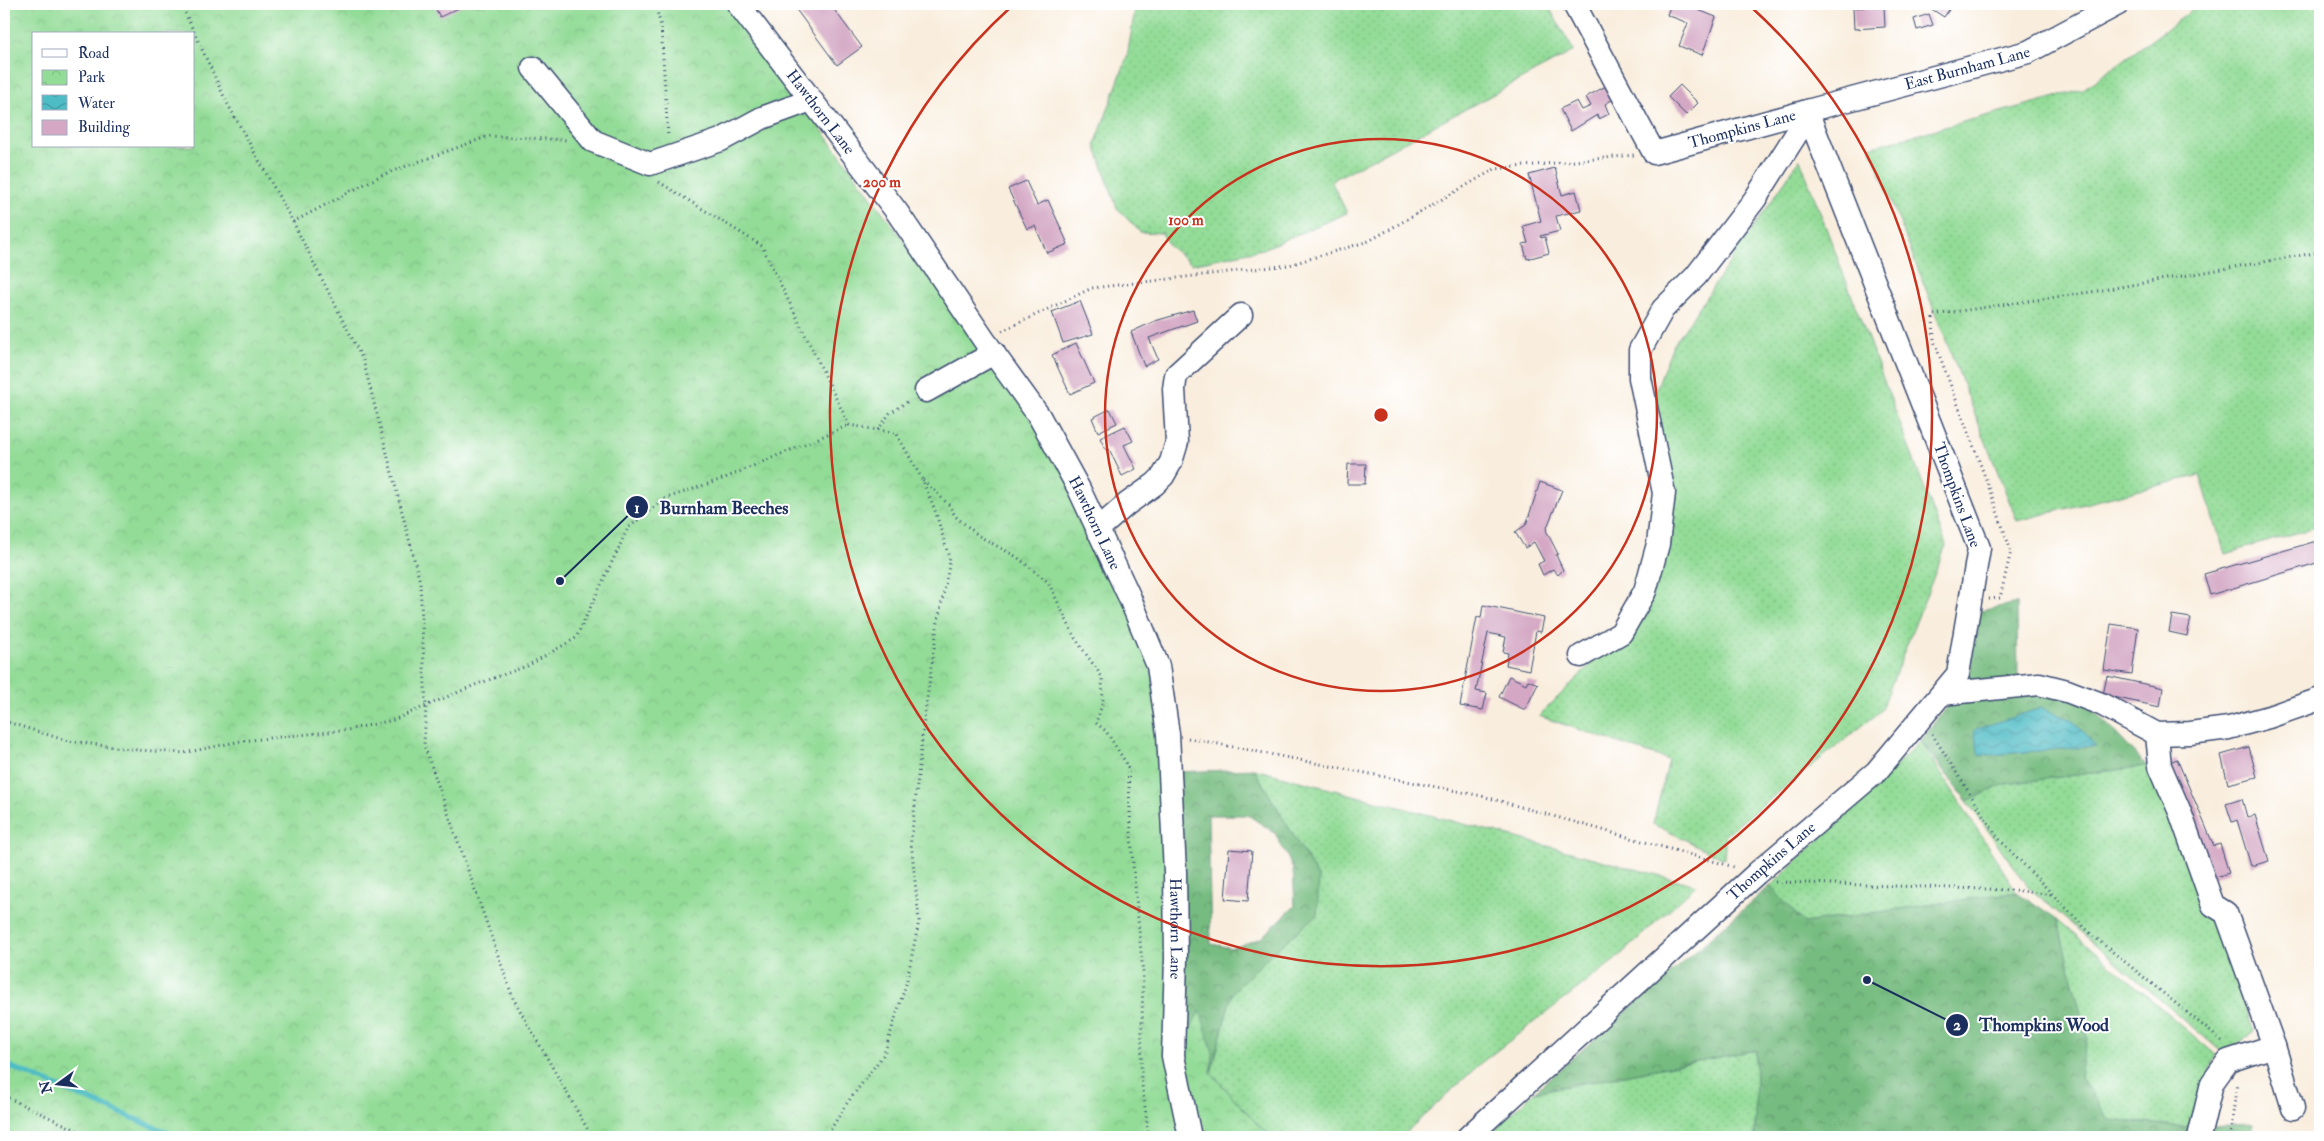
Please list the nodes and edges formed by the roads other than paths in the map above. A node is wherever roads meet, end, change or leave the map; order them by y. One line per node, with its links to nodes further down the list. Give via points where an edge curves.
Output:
1 (738, 4): 5 (street, Hawthorn Lane)
2 (1574, 4): 6 (street, Thompkins Lane, via 1654,153)
3 (2118, 4): 6 (street, East Burnham Lane, via 2028,52)
4 (533, 68): 5 (street, via 594,141 650,164 721,140 762,118)
5 (811, 100): 8 (street, Hawthorn Lane, via 897,212)
6 (1808, 112): 11 (street, via 1755,199 1696,276 1663,309 1640,350 1640,378 1664,493 1658,544 1645,591 1622,634); 12 (street, Thompkins Lane, via 1979,548 1958,674)
7 (1241, 315): 10 (street, via 1176,374 1177,442 1163,476)
8 (989, 346): 9 (street); 10 (street, Hawthorn Lane, via 1039,416 1079,489)
9 (926, 391)
10 (1097, 530): 17 (street, Hawthorn Lane, via 1158,666 1168,734 1176,959 1173,1056)
11 (1581, 656)
12 (1942, 694): 14 (street, via 2038,684 2067,690 2101,704); 18 (street, Thompkins Lane, via 1876,772 1757,873)
13 (2320, 699): 14 (street, via 2229,728)
14 (2157, 734): 15 (street, via 2160,766 2213,905 2226,913)
15 (2274, 1046): 16 (street); 19 (street, via 2228,1062 2212,1083)
16 (2293, 1108)
17 (1190, 1137)
18 (1468, 1137)
19 (2199, 1137)

